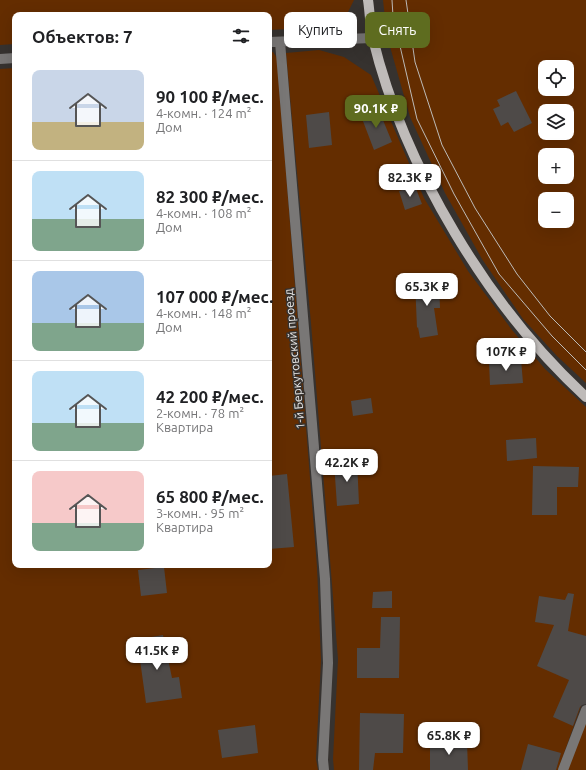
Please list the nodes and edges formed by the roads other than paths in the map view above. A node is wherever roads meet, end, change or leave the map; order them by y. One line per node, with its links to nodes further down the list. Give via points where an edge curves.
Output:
1 (368, 0): 2 (main road)
2 (369, 12)
3 (365, 38): 5 (street)
4 (272, 42): 5 (street)
5 (280, 42): 11 (street, 1-й Беркутовский проезд, via 325,579 328,663)
6 (375, 48): 9 (main road, via 400,122 437,201 475,264 518,324 550,362)
7 (12, 58): 8 (street)
8 (0, 59)
9 (586, 396)
10 (586, 710): 12 (street)
11 (324, 770)
12 (563, 770)

